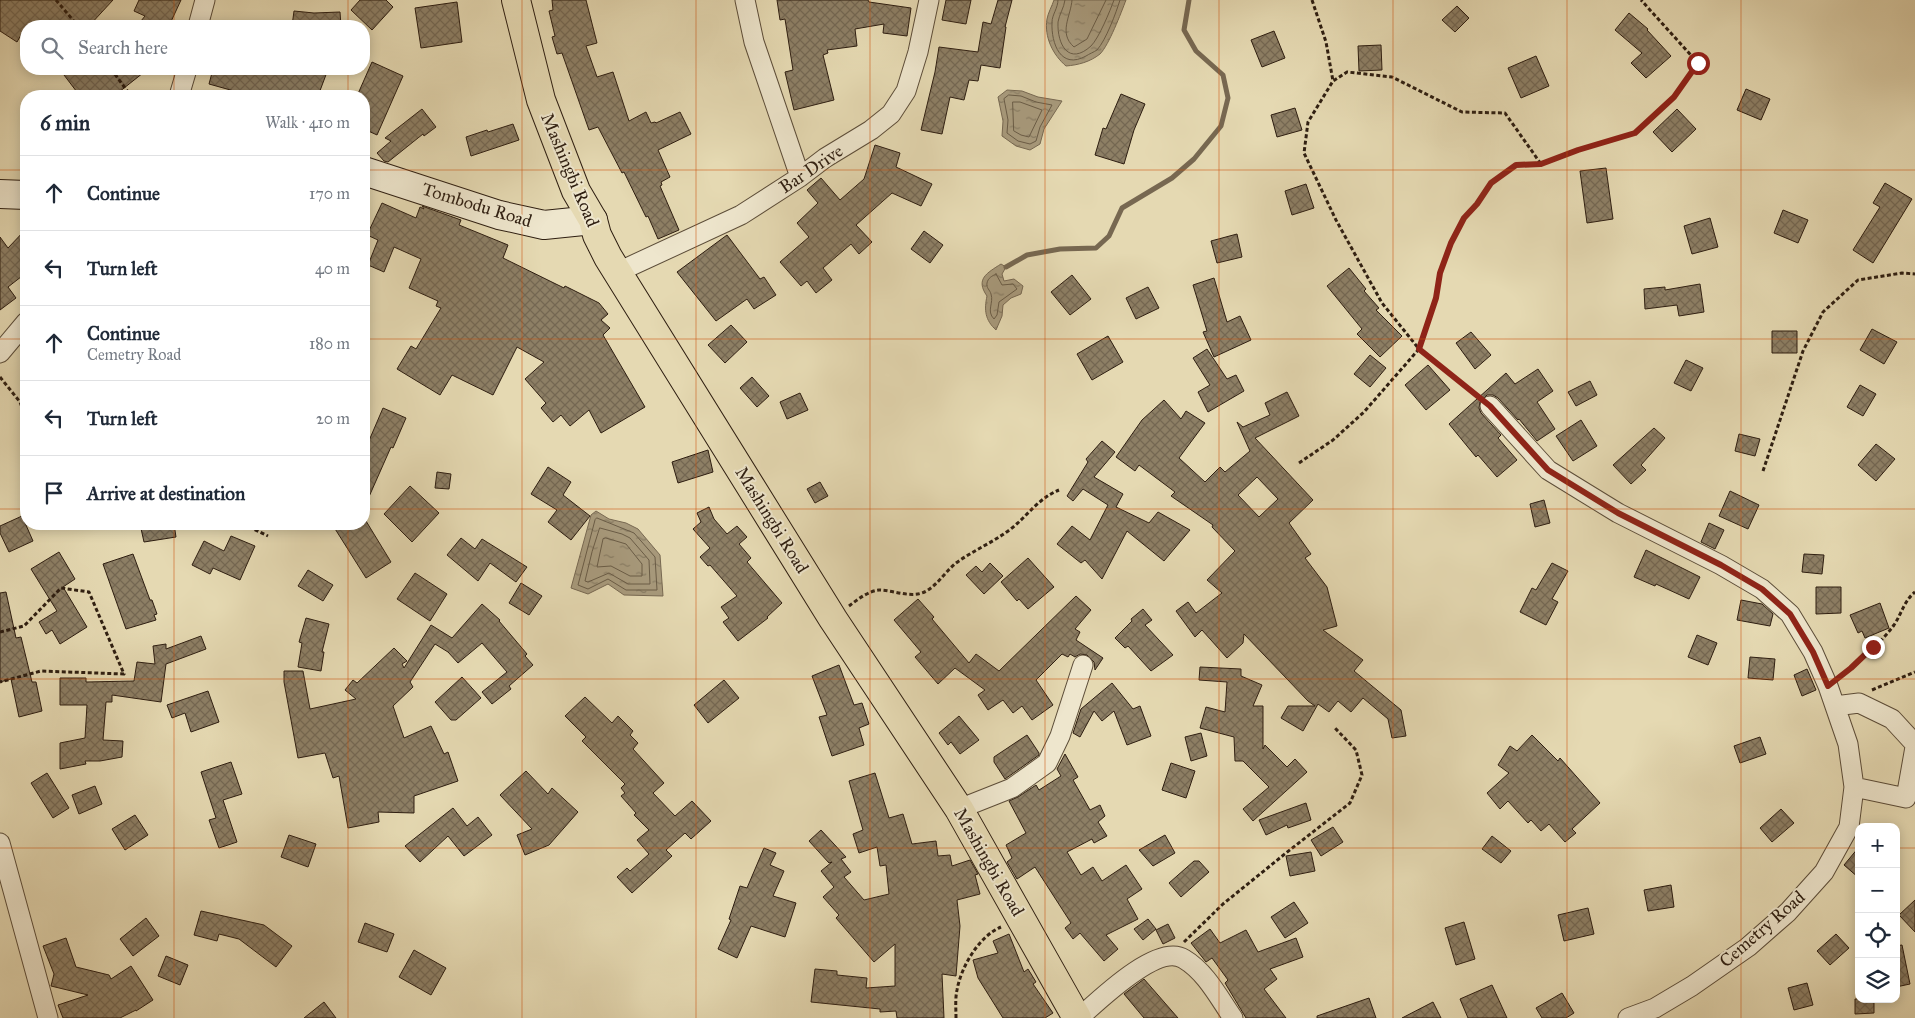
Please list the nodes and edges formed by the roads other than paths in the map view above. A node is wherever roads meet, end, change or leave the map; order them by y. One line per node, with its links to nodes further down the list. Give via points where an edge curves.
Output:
1 (205, 0): 5 (street)
2 (516, 0): 12 (main road, Mashingbi Road, via 541,100 576,190)
3 (745, 0): 9 (street, via 754,42)
4 (929, 0): 9 (street, Bar Drive, via 906,91 891,114)
5 (200, 20)
6 (185, 75): 7 (street)
7 (181, 90)
8 (370, 173): 12 (main road, Tombodu Road, via 499,215 544,225)
9 (800, 178): 13 (street, Bar Drive, via 741,215)
10 (0, 194): 11 (main road)
11 (20, 195)
12 (593, 220): 13 (main road, Mashingbi Road, via 597,235)
13 (618, 272): 21 (main road, Mashingbi Road, via 833,619)
14 (20, 329): 15 (street)
15 (0, 353)
16 (1490, 406): 18 (street, Cemetry Road, via 1548,470 1618,513 1762,589 1790,614 1813,652)
17 (1083, 665): 21 (street, via 1060,736 1047,763 1012,788)
18 (1835, 706): 19 (street, via 1859,703 1892,719); 20 (street, Cemetry Road, via 1848,744)
19 (1915, 745): 20 (street, via 1906,798)
20 (1854, 787): 27 (street, Cemetry Road, via 1849,827 1824,872 1788,912 1748,947 1692,986 1655,1008)
21 (959, 809): 25 (main road, Mashingbi Road)
22 (0, 843): 23 (street)
23 (8, 903): 24 (street)
24 (48, 1018)
25 (1078, 1018): 26 (street, via 1134,972 1171,954 1183,958 1200,972)
26 (1233, 1018)
27 (1628, 1018)

